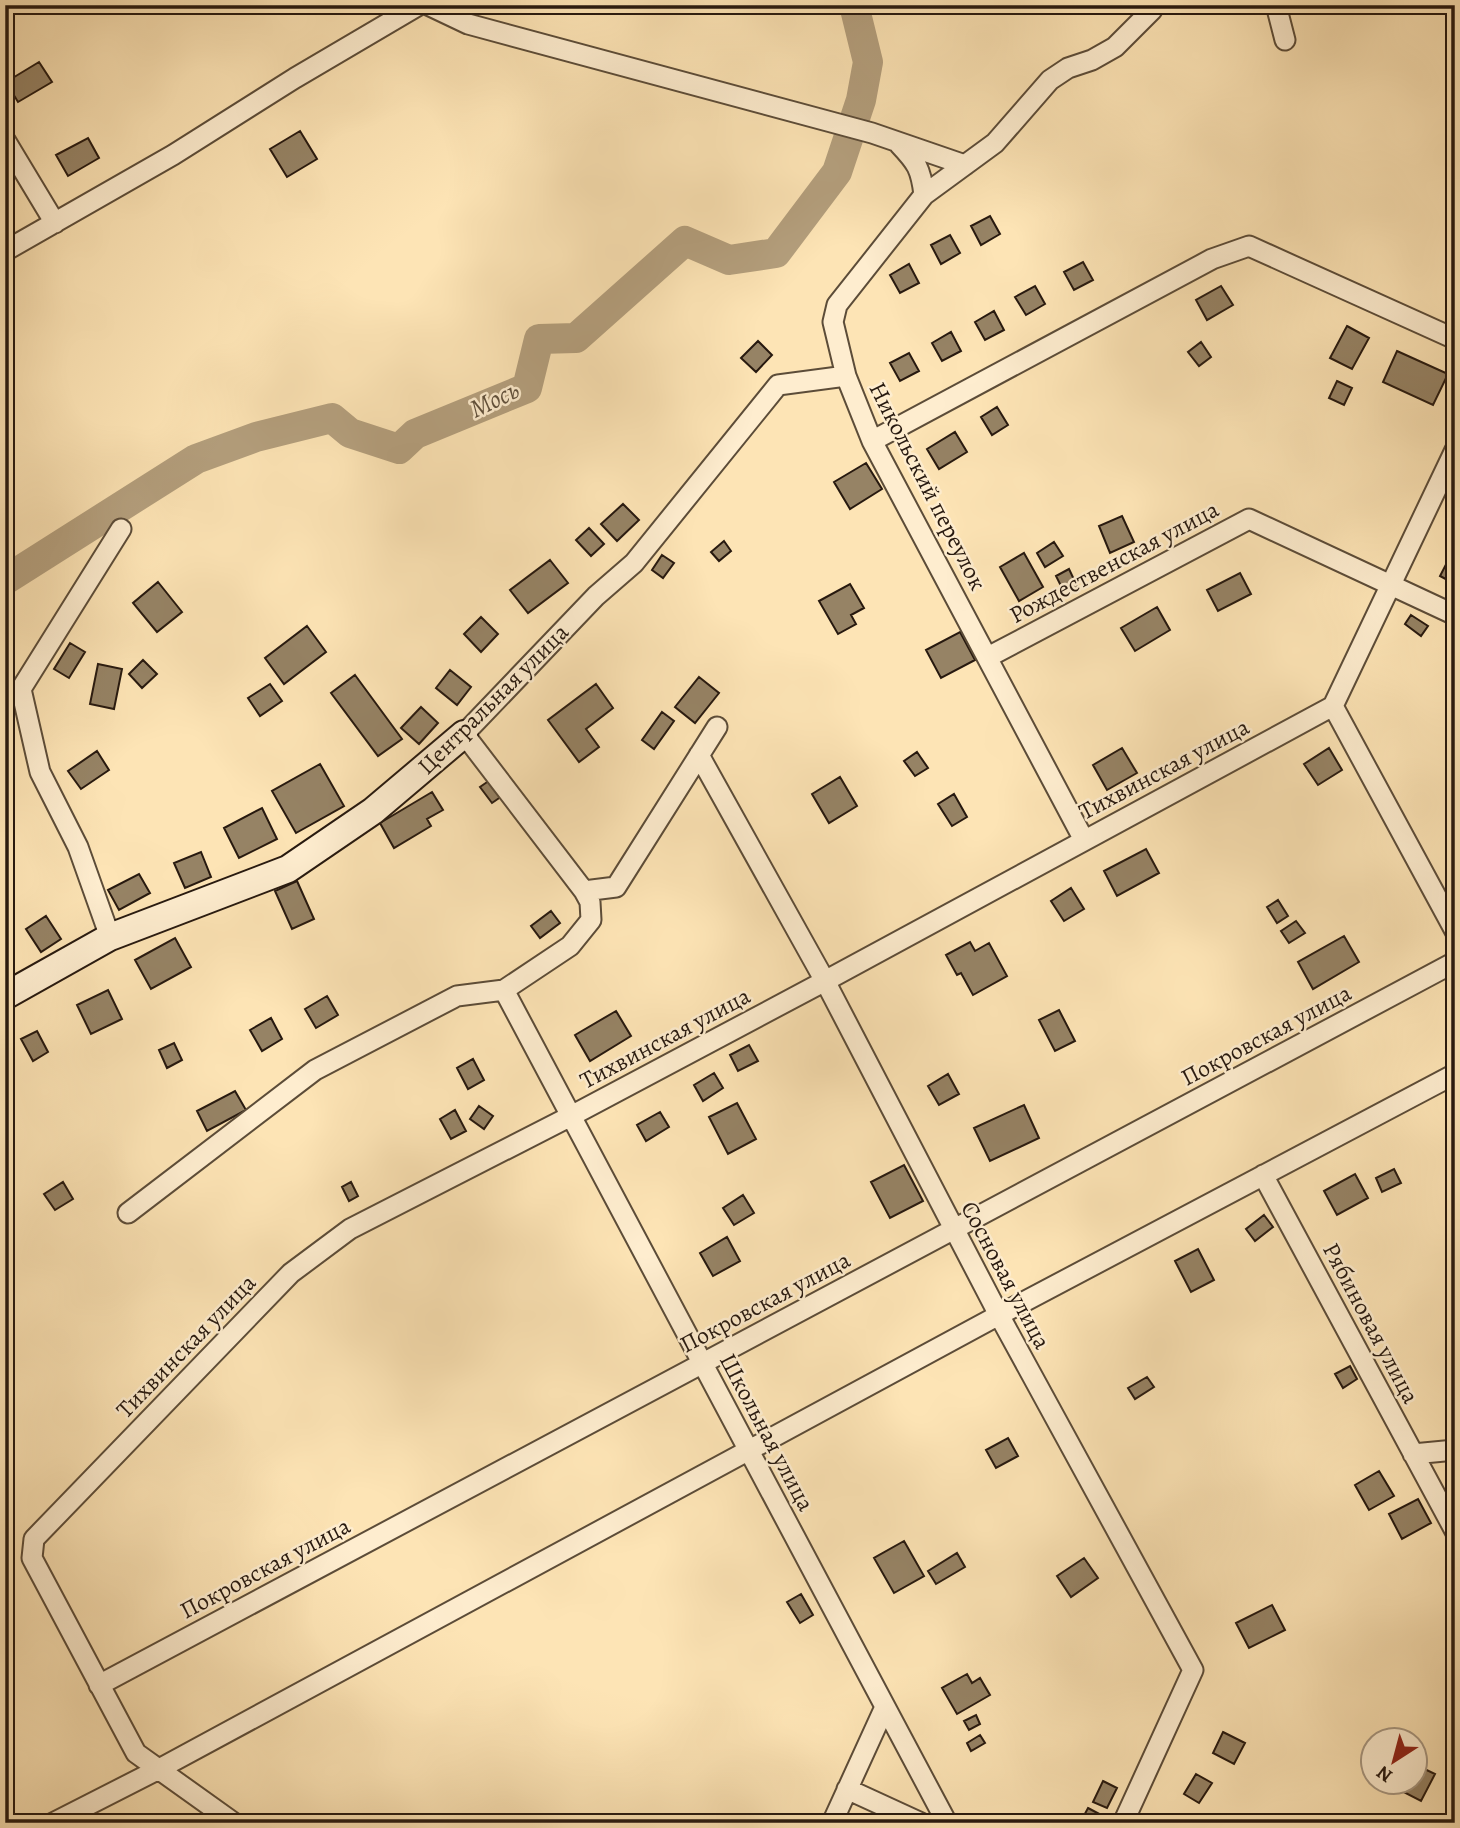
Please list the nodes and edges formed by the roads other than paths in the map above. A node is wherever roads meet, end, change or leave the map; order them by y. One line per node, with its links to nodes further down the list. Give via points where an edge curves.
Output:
1 (419, 5): 10 (street)
2 (428, 5): 7 (street, via 468,24)
3 (1154, 5): 8 (street, Никольский переулок, via 1115,47 1050,80 996,143)
4 (1276, 5): 5 (street)
5 (1285, 40)
6 (5, 140): 10 (street)
7 (897, 142): 8 (street); 9 (street, via 922,174)
8 (965, 165): 9 (street, Никольский переулок)
9 (924, 195): 13 (street, Никольский переулок, via 837,305 833,322)
10 (55, 223): 11 (street)
11 (5, 251)
12 (1455, 339): 14 (street, via 1249,246 1212,259)
13 (846, 376): 14 (street, Никольский переулок); 22 (street, Центральная улица, via 778,385 634,563 596,596)
14 (872, 441): 19 (street, Никольский переулок)
15 (1455, 450): 17 (street)
16 (121, 529): 27 (street, via 22,689 40,772 78,847)
17 (1390, 585): 18 (street, Рождественская улица); 19 (street, Рождественская улица, via 1249,519); 20 (street)
18 (1455, 615)
19 (988, 657): 24 (street, Никольский переулок)
20 (1333, 706): 24 (street, Тихвинская улица); 26 (street)
21 (717, 727): 23 (street)
22 (464, 734): 25 (street); 27 (street, Центральная улица, via 373,811 288,869)
23 (699, 755): 25 (street, via 616,887); 29 (street, Сосновая улица)
24 (1084, 840): 29 (street, Тихвинская улица)
25 (584, 891): 30 (street, via 591,920 570,946)
26 (1455, 931)
27 (110, 937): 31 (street, Центральная улица)
28 (1455, 962): 36 (street, Покровская улица)
29 (825, 981): 33 (street, Тихвинская улица); 36 (street, Сосновая улица)
30 (504, 990): 33 (street, Школьная улица); 35 (street, via 457,996 315,1070)
31 (5, 996)
32 (1455, 1074): 34 (street)
33 (570, 1116): 38 (street, Школьная улица); 43 (street, Тихвинская улица, via 350,1228 291,1273 34,1538 32,1558)
34 (1263, 1175): 37 (street); 41 (street, Рябиновая улица)
35 (128, 1213)
36 (954, 1229): 37 (street, Сосновая улица); 38 (street, Покровская улица)
37 (999, 1315): 39 (street); 52 (street, Сосновая улица, via 1192,1670)
38 (702, 1363): 39 (street, Школьная улица); 43 (street, Покровская улица)
39 (749, 1450): 44 (street, Школьная улица); 45 (street)
40 (1455, 1450): 41 (street)
41 (1413, 1454): 42 (street, Рябиновая улица)
42 (1455, 1531)
43 (99, 1685): 45 (street, Тихвинская улица, via 136,1753)
44 (885, 1707): 46 (street); 51 (street, Школьная улица)
45 (159, 1769): 47 (street); 48 (street, Тихвинская улица)
46 (847, 1789): 49 (street); 50 (street)
47 (53, 1823)
48 (234, 1823)
49 (832, 1823)
50 (921, 1823)
51 (947, 1823)
52 (1123, 1823)

